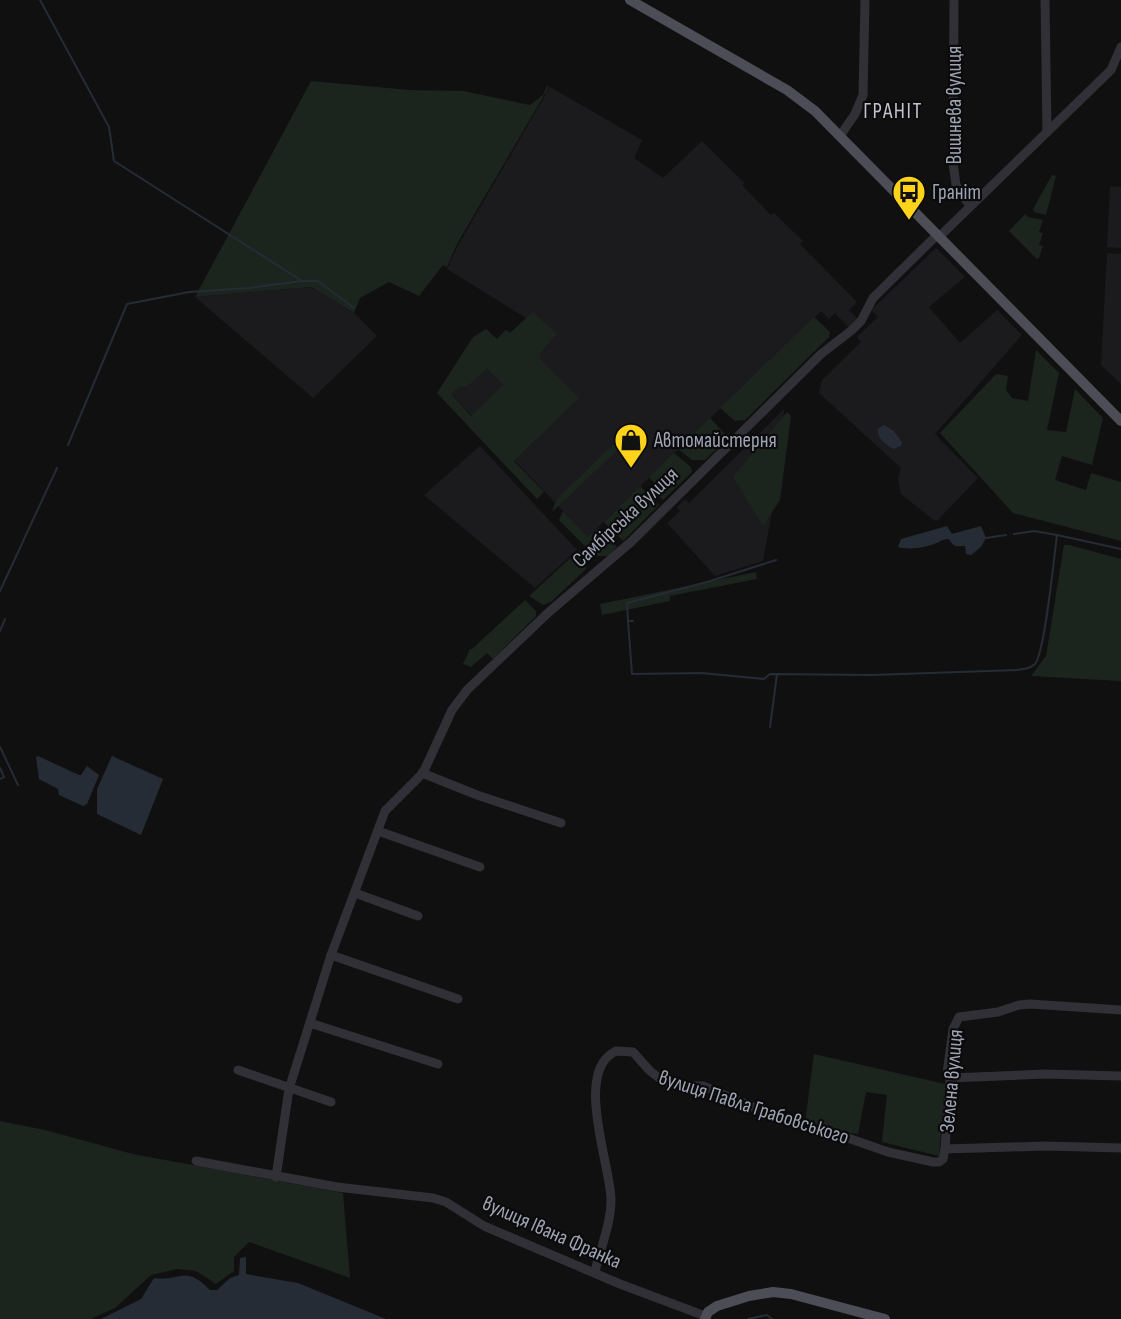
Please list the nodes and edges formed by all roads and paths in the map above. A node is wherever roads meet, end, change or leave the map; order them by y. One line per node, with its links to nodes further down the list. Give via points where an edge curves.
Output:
1 (630, 0): 7 (main road, via 787,90)
2 (865, 0): 7 (street, via 864,95)
3 (954, 0): 8 (street, Вишнева вулиця, via 953,163 956,185)
4 (1045, 0): 6 (street)
5 (1121, 47): 6 (street, Самбірська вулиця, via 1111,70)
6 (1047, 132): 8 (street, Самбірська вулиця)
7 (840, 136): 9 (main road)
8 (969, 206): 9 (street, Самбірська вулиця)
9 (938, 236): 10 (main road); 11 (street, Самбірська вулиця, via 873,298 852,330 821,354 630,542 467,690 452,710)
10 (1121, 421)
11 (422, 773): 12 (street); 13 (street, Самбірська вулиця, via 389,806)
12 (561, 823)
13 (378, 831): 14 (street); 15 (street, Самбірська вулиця)
14 (480, 867)
15 (355, 893): 16 (street); 17 (street, Самбірська вулиця)
16 (418, 916)
17 (332, 955): 18 (street); 20 (street, Самбірська вулиця)
18 (458, 999)
19 (1121, 1010): 24 (street, Зелена вулиця, via 1020,1005 959,1017 953,1029 947,1073)
20 (310, 1023): 21 (street); 25 (street, Самбірська вулиця)
21 (438, 1064)
22 (238, 1070): 25 (street)
23 (1121, 1076): 24 (street)
24 (950, 1078): 28 (street, Зелена вулиця)
25 (289, 1089): 26 (street); 30 (street, Самбірська вулиця)
26 (331, 1102)
27 (1121, 1148): 28 (street, вулиця Павла Грабовського)
28 (945, 1149): 31 (street, вулиця Павла Грабовського, via 943,1160 933,1162 825,1134 703,1086 663,1081 633,1052 616,1051 603,1062 597,1083 597,1119 611,1202)
29 (196, 1161): 30 (street, вулиця Івана Франка)
30 (276, 1177): 31 (street, вулиця Івана Франка, via 433,1198 484,1226)
31 (595, 1272): 32 (street, вулиця Івана Франка)
32 (705, 1318): 33 (main road, вулиця Івана Франка, via 711,1309 724,1304 778,1292)
33 (885, 1319)

